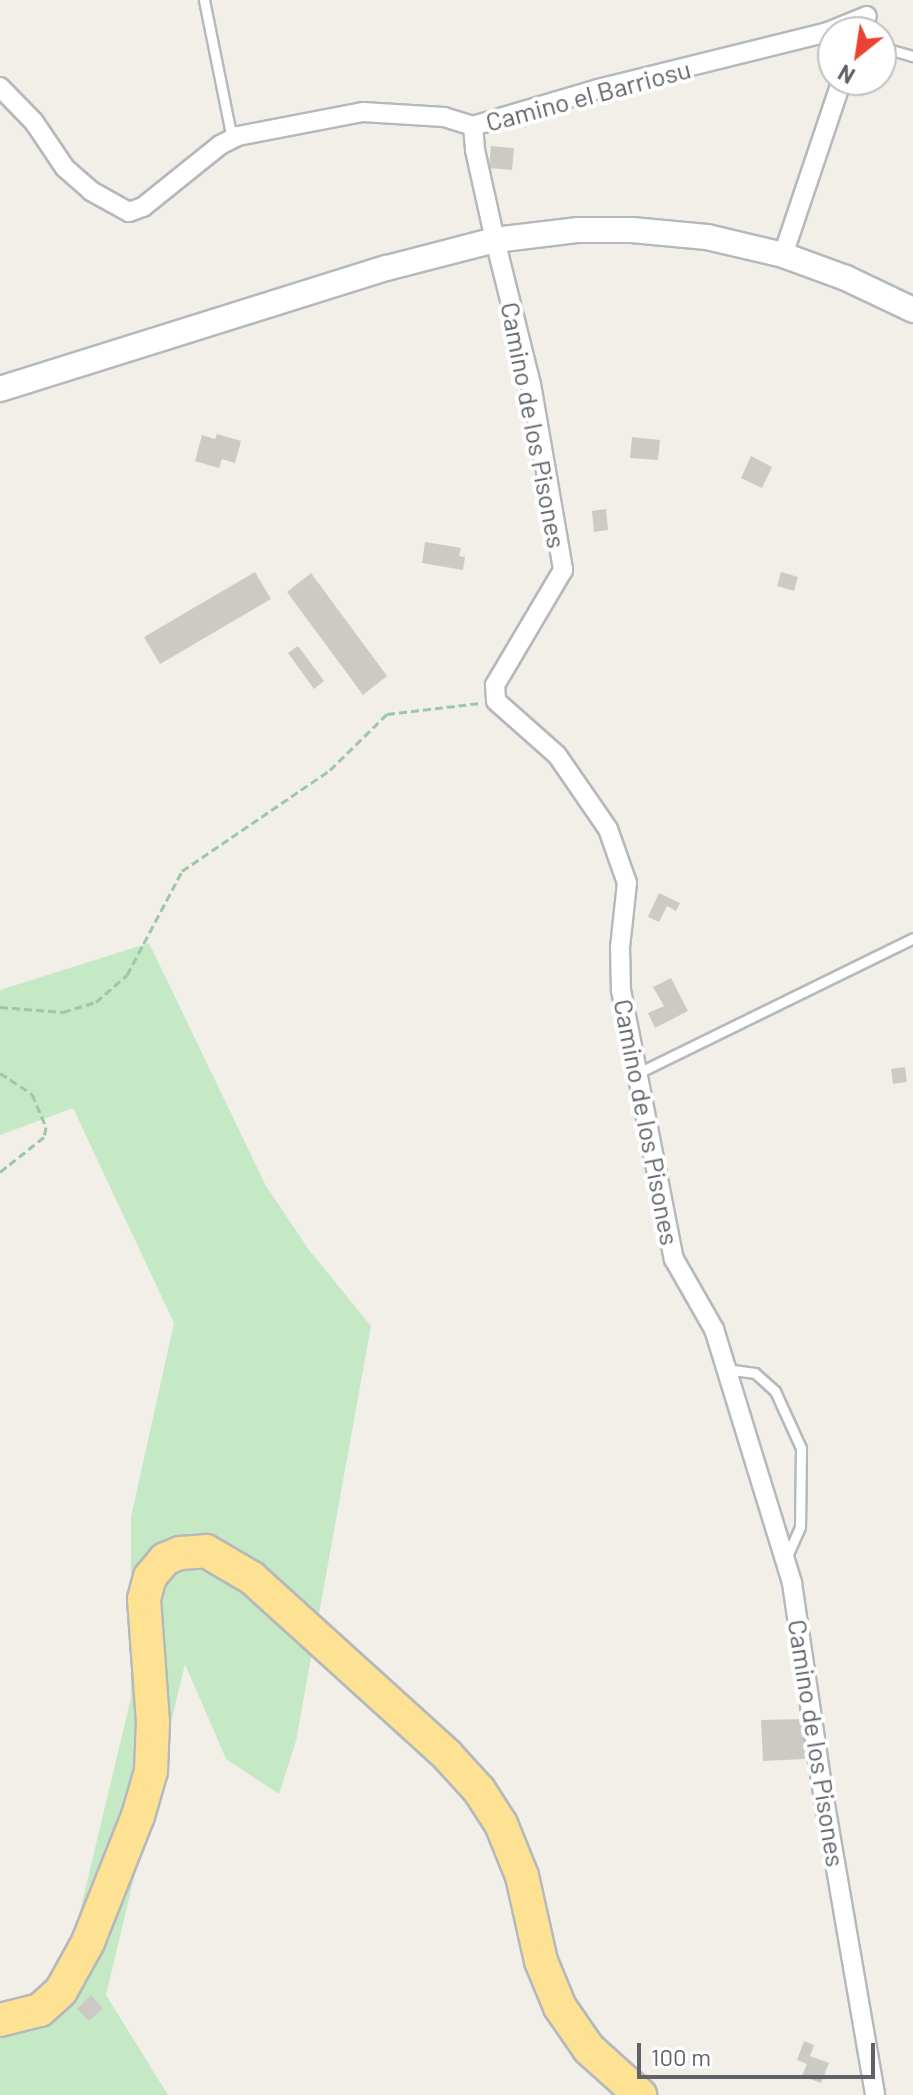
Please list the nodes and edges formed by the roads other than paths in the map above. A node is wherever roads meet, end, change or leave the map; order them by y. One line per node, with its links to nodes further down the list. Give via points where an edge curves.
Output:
1 (204, 0): 6 (lane)
2 (817, 35): 5 (street, Camino el Barriosu)
3 (0, 87): 6 (street, Camino el Barriosu, via 34,122 65,168 100,198 129,212 143,207)
4 (837, 96): 8 (street)
5 (473, 126): 6 (street, Camino el Barriosu, via 444,117 363,112); 7 (street, Camino de los Pisones)
6 (232, 139)
7 (495, 240): 8 (street, via 632,230 707,237); 10 (street, via 387,268); 12 (street, Camino de los Pisones, via 531,384 563,570 495,685 496,701 557,755 608,829 627,883 621,990)
8 (783, 255): 9 (street)
9 (913, 310)
10 (0, 389)
11 (913, 938): 12 (lane)
12 (638, 1073): 13 (street, Camino de los Pisones, via 674,1259 714,1329)
13 (726, 1369): 14 (street, Camino de los Pisones); 14 (lane, via 755,1373 775,1391 801,1448 800,1527)
14 (784, 1562): 17 (street, Camino de los Pisones, via 792,1583)
15 (0, 2020): 16 (highway, via 40,2010 61,1991 88,1942 151,1771 144,1599 150,1577 165,1559 206,1551 252,1578 479,1790 501,1824 522,1876 541,1961 560,2007 589,2049)
16 (640, 2095)
17 (875, 2095)

